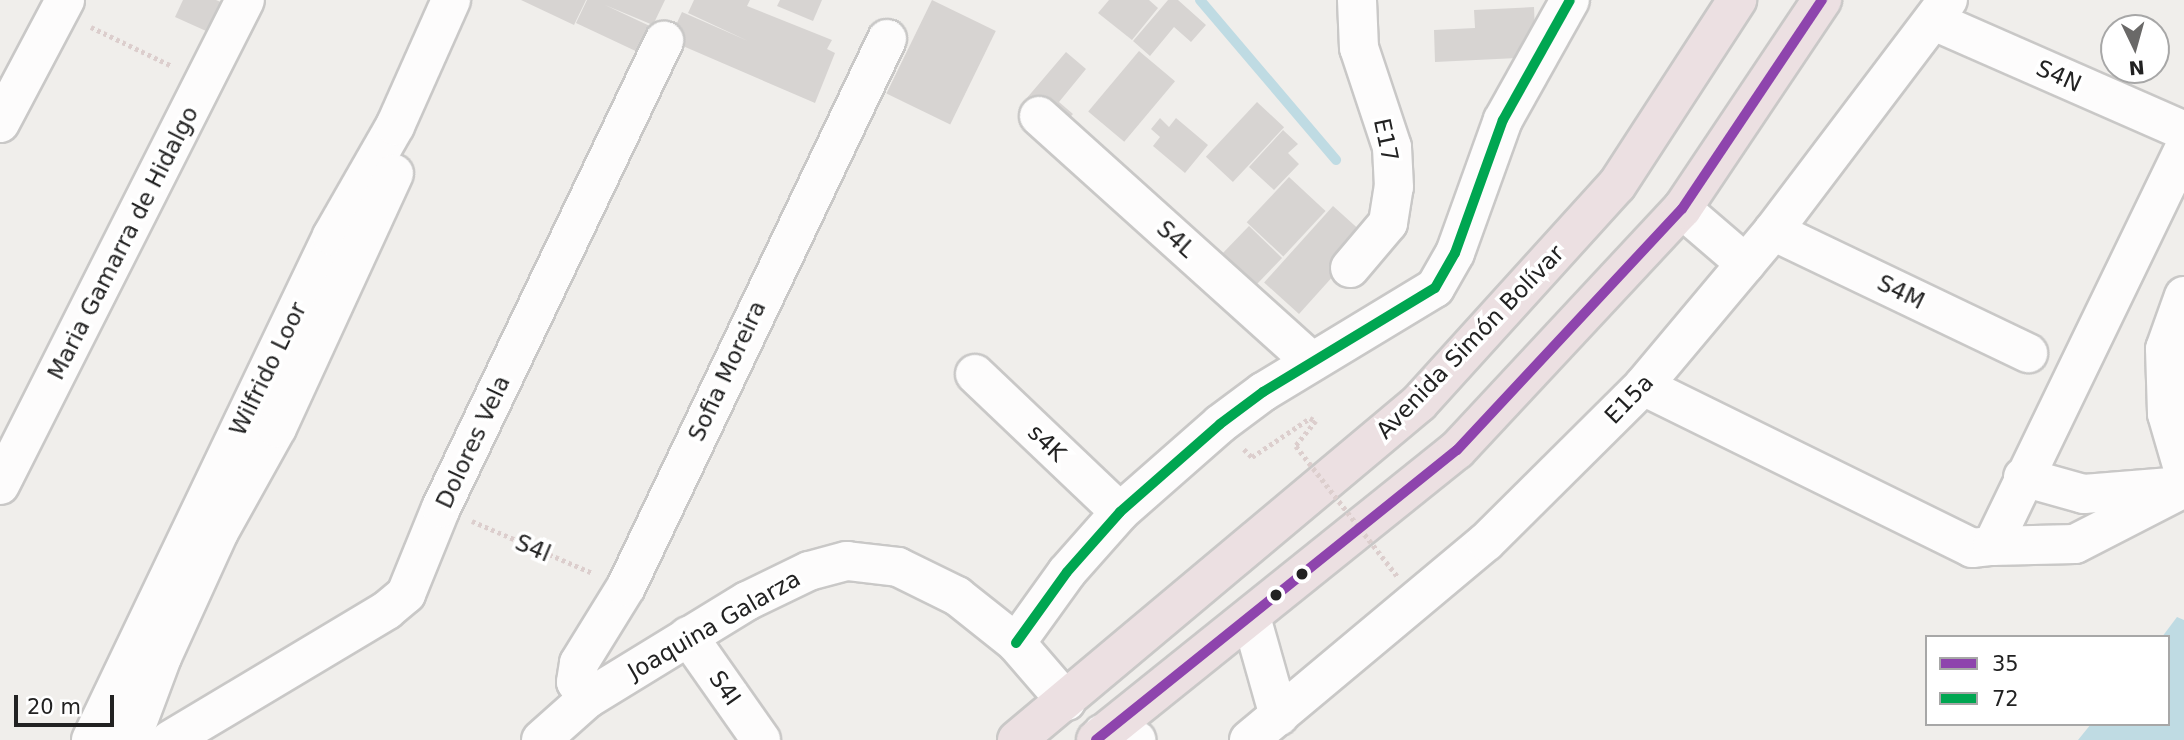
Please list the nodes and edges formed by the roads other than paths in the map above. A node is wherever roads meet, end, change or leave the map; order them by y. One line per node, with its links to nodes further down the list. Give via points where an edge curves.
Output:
1 (245, 0): 27 (street, Maria Gamarra de Hidalgo)
2 (451, 0): 38 (street, Wilfrido Loor, via 395,126 332,236)
3 (480, 0): 39 (street, Wilfrido Loor, via 277,428 219,532 162,657)
4 (1357, 0): 19 (street, E17, via 1359,48 1392,147 1394,187 1388,223)
5 (1570, 0): 22 (street, via 1503,120 1455,253 1435,288)
6 (1737, 0): 35 (highway, Avenida Simón Bolívar, via 1617,185 1419,403)
7 (1822, 0): 16 (highway)
8 (62, 6): 13 (street)
9 (1941, 11): 14 (street, S4N); 17 (street, E15a)
10 (887, 39): 34 (street, Sofia Moreira, via 626,587 579,663 576,682)
11 (664, 41): 40 (street, Dolores Vela, via 401,600)
12 (1039, 116): 22 (street, S4L)
13 (0, 123)
14 (2184, 131)
15 (2184, 149): 26 (street)
16 (1682, 209): 18 (street); 31 (highway, via 1457,450)
17 (1773, 231): 18 (street, E15a); 21 (street, S4M)
18 (1746, 264): 24 (street, E15a)
19 (1350, 268)
20 (2184, 296): 25 (street, via 2165,349 2167,414)
21 (2028, 353)
22 (1312, 362): 29 (street, via 1220,424)
23 (975, 374): 29 (street, s4K)
24 (1643, 386): 30 (street, via 1972,548); 36 (street, E15a, via 1486,542)
25 (2184, 472)
26 (2023, 477): 28 (street, via 2084,494); 30 (street)
27 (0, 485)
28 (2184, 487): 30 (street, via 2075,544)
29 (1120, 512): 33 (street, via 1067,572)
30 (1992, 546)
31 (1251, 617): 36 (street); 37 (highway)
32 (688, 636): 33 (street, Joaquina Galarza, via 787,580 825,565 859,561 926,578 977,610); 34 (street, Joaquina Galarza); 42 (street, S4I)
33 (1016, 643): 35 (street, Joaquina Galarza)
34 (587, 699): 41 (street, Joaquina Galarza)
35 (1066, 701): 43 (highway, Avenida Simón Bolívar)
36 (1279, 716): 44 (street, E15a)
37 (1111, 738)
38 (91, 740)
39 (131, 740)
40 (170, 740)
41 (541, 740)
42 (761, 740)
43 (1017, 740)
44 (1249, 740)

